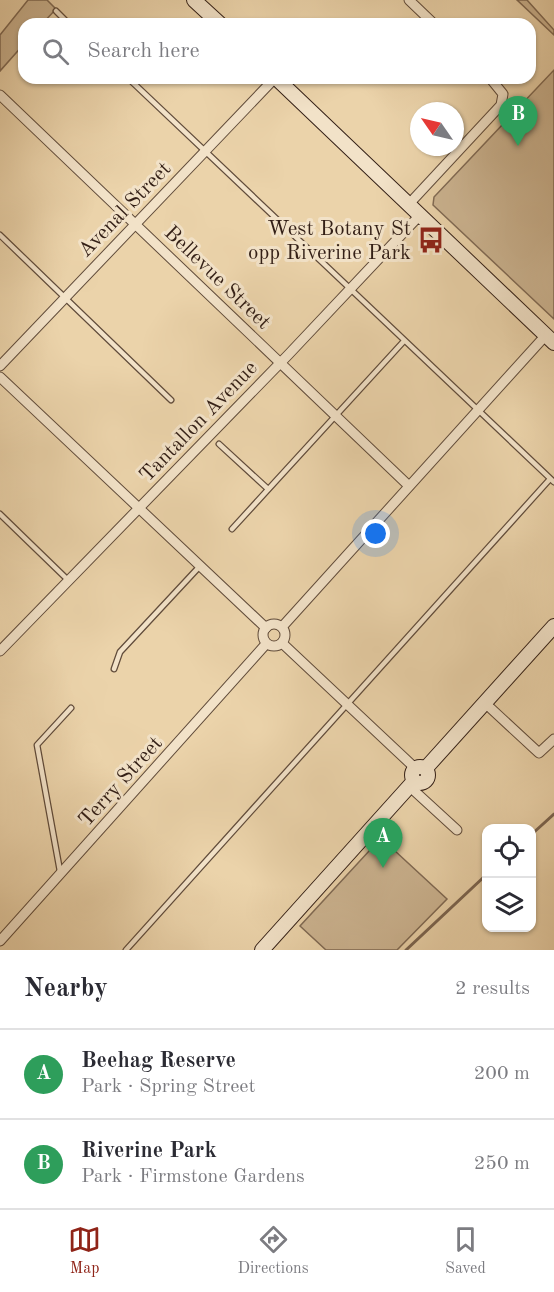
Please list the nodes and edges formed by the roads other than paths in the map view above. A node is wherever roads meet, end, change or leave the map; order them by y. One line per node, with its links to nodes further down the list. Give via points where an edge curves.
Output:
1 (195, 0): 5 (street)
2 (409, 0): 6 (street)
3 (56, 12): 4 (lane)
4 (62, 18)
5 (214, 18)
6 (428, 18)
7 (134, 84): 12 (lane)
8 (270, 84): 12 (street, Avenal Street)
9 (282, 84): 13 (street)
10 (495, 84): 13 (street, via 503,94 501,105)
11 (0, 95): 15 (street, Bellevue Street)
12 (206, 150): 15 (street, Avenal Street); 17 (lane)
13 (409, 204): 14 (street)
14 (420, 215): 17 (street, Tantallon Avenue); 19 (street)
15 (136, 223): 18 (street, Avenal Street); 21 (street, Bellevue Street)
16 (0, 235): 18 (lane)
17 (350, 289): 20 (lane); 21 (street, Tantallon Avenue)
18 (65, 297): 22 (street, Avenal Street); 24 (lane)
19 (550, 339): 25 (street)
20 (404, 341): 25 (lane); 26 (lane)
21 (280, 362): 26 (street, Bellevue Street); 31 (street, Tantallon Avenue)
22 (0, 366)
23 (0, 377): 31 (street)
24 (171, 400)
25 (478, 409): 28 (lane); 29 (street)
26 (336, 414): 29 (street, Bellevue Street); 30 (lane)
27 (219, 444): 30 (lane)
28 (552, 480): 44 (lane)
29 (409, 486): 38 (street)
30 (268, 489): 33 (lane)
31 (139, 508): 34 (street); 35 (street, Tantallon Avenue)
32 (0, 514): 35 (lane)
33 (232, 529)
34 (201, 565): 37 (street); 42 (lane, via 120,652)
35 (68, 580): 41 (street, Tantallon Avenue)
36 (554, 626): 43 (street)
37 (266, 627): 38 (street); 39 (street, via 263,636)
38 (282, 627): 40 (street, via 286,637)
39 (267, 644): 40 (street); 49 (street, Terry Street)
40 (282, 644): 44 (street)
41 (0, 651)
42 (114, 669)
43 (485, 703): 46 (street, via 539,753); 47 (street)
44 (347, 705): 47 (street); 51 (lane)
45 (71, 708): 49 (lane, via 37,745)
46 (554, 739)
47 (416, 776): 48 (street); 52 (street)
48 (458, 830)
49 (60, 874): 50 (street, Terry Street)
50 (0, 941)
51 (126, 950)
52 (262, 950)

